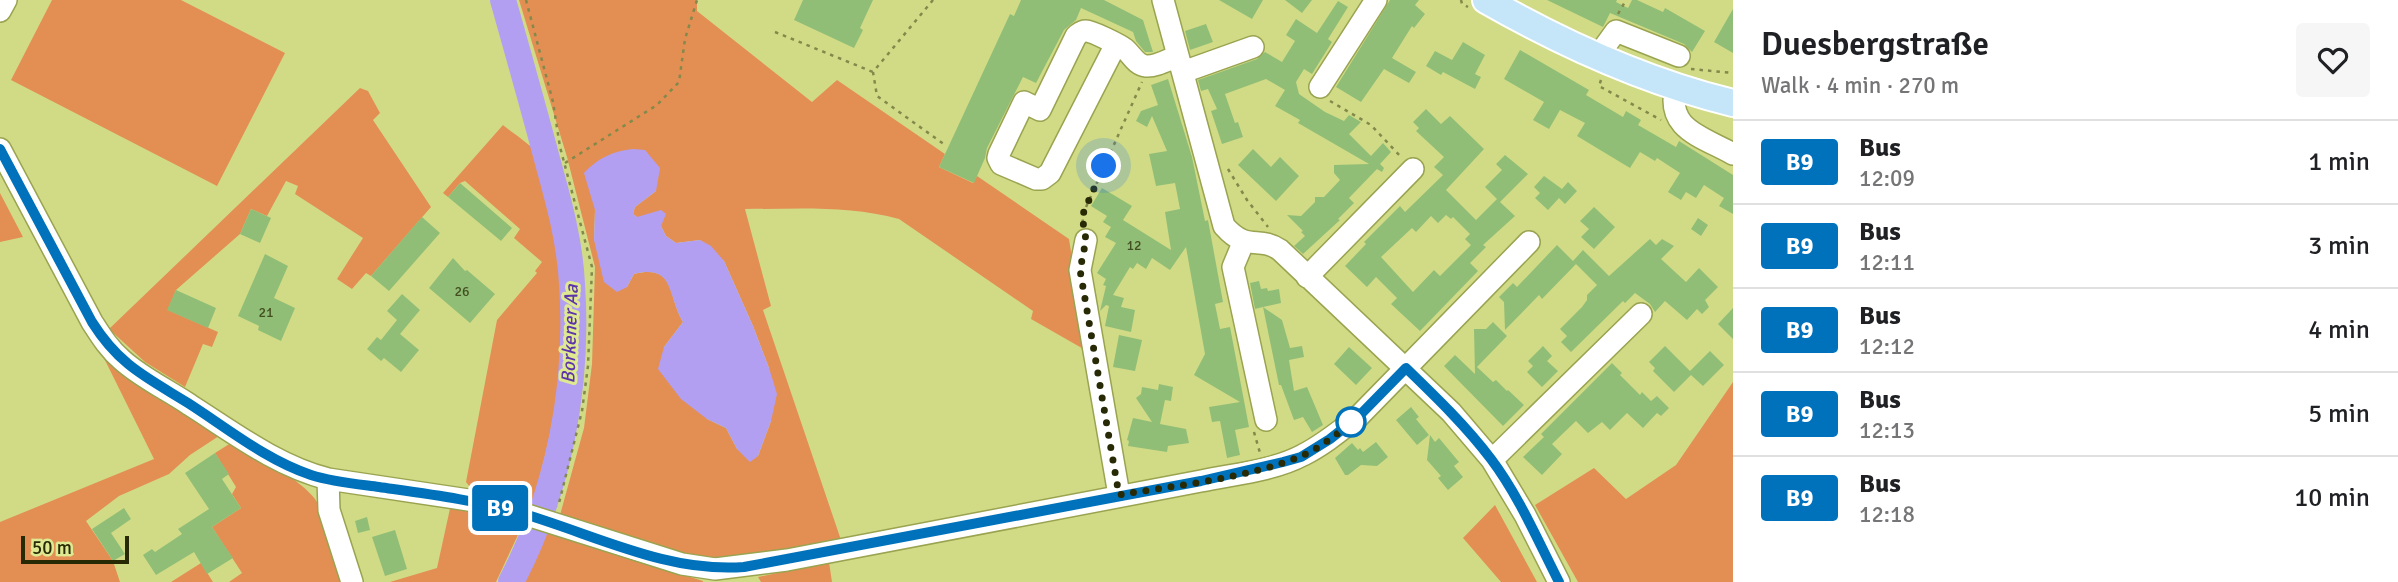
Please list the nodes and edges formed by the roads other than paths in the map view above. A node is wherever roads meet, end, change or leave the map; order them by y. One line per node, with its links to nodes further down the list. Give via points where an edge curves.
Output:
1 (6, 0): 5 (street)
2 (1163, 0): 10 (street)
3 (1376, 0): 12 (street)
4 (1486, 0): 9 (main road)
5 (0, 11)
6 (1116, 44): 10 (street, via 1149,66); 14 (street, via 1081,31); 15 (street)
7 (1253, 47): 10 (street)
8 (1679, 56): 9 (street, via 1616,31)
9 (1603, 59): 11 (main road)
10 (1180, 64): 21 (street, via 1221,220)
11 (1676, 86): 13 (main road); 17 (street, via 1673,109 1680,124)
12 (1320, 87)
13 (1733, 103)
14 (1040, 110): 15 (street); 15 (street, via 1024,102 999,154 1001,164 1042,179 1050,173)
15 (1074, 127)
16 (0, 149): 27 (street, via 107,345 145,376 280,462)
17 (1733, 154)
18 (1413, 169): 22 (street)
19 (1086, 240): 28 (street, via 1080,270)
20 (1529, 242): 24 (street)
21 (1243, 243): 22 (street, via 1274,246); 25 (street, via 1233,267)
22 (1307, 276): 24 (street)
23 (1641, 314): 26 (street)
24 (1406, 368): 26 (street); 28 (street, via 1358,417 1301,457)
25 (1266, 420)
26 (1492, 460): 30 (street)
27 (328, 479): 28 (street, via 475,501 682,564 715,569 787,560); 29 (street, via 329,510)
28 (1119, 495)
29 (352, 582)
30 (1559, 582)

